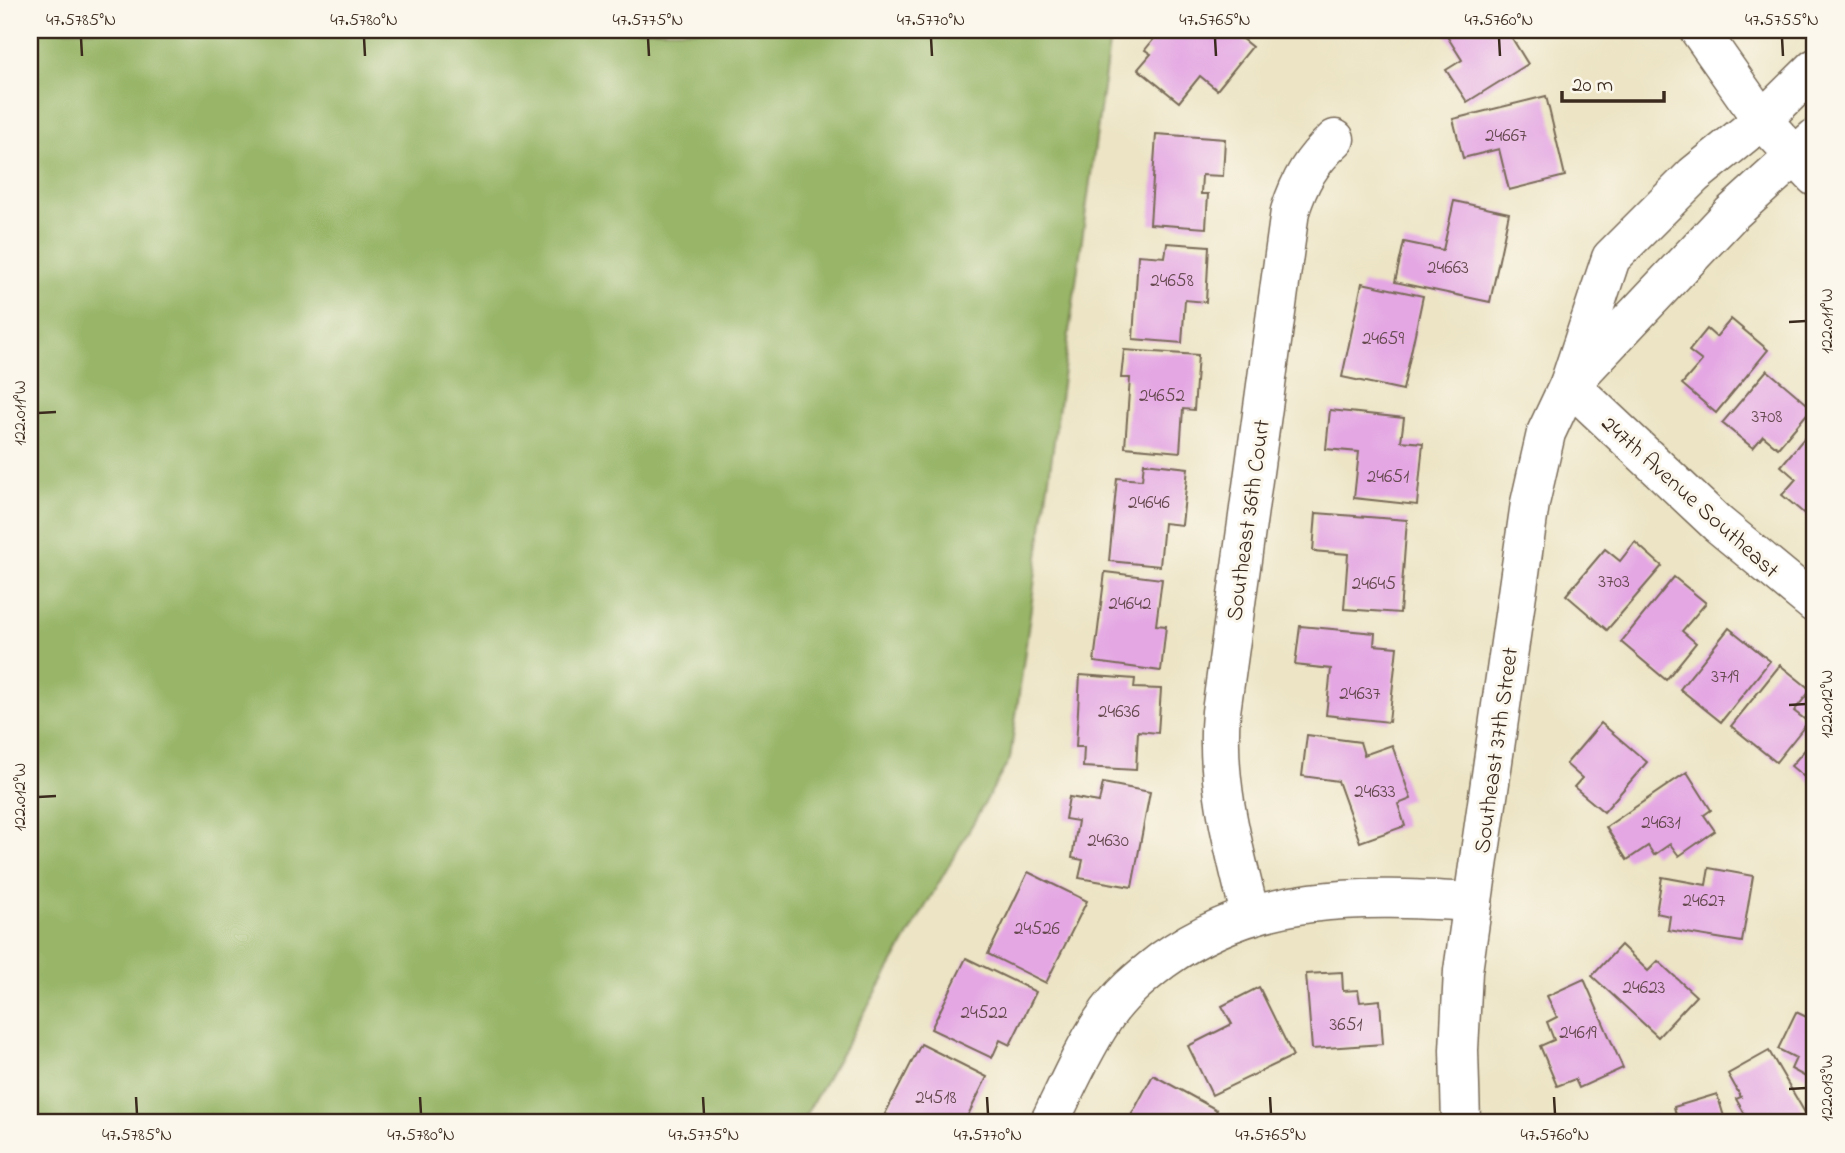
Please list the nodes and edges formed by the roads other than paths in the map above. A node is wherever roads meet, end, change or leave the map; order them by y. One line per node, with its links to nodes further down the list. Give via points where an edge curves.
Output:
1 (1699, 30): 3 (street)
2 (1815, 68): 3 (street, Southeast 37th Street)
3 (1762, 120): 5 (street); 6 (street, Southeast 37th Street, via 1694,175 1611,258)
4 (1335, 139): 9 (street, Southeast 36th Court, via 1312,160 1299,181 1290,211 1221,712 1220,783)
5 (1808, 157): 6 (street, Southeast 37th Street, via 1731,214)
6 (1569, 384): 7 (street, 247th Avenue Southeast, via 1718,524); 8 (street, Southeast 37th Street, via 1546,433 1530,503)
7 (1815, 604)
8 (1473, 902): 9 (street, via 1391,897 1313,901); 11 (street, Southeast 37th Street, via 1462,997)
9 (1250, 914): 10 (street, via 1184,945 1140,977 1103,1019)
10 (1049, 1123)
11 (1461, 1123)

